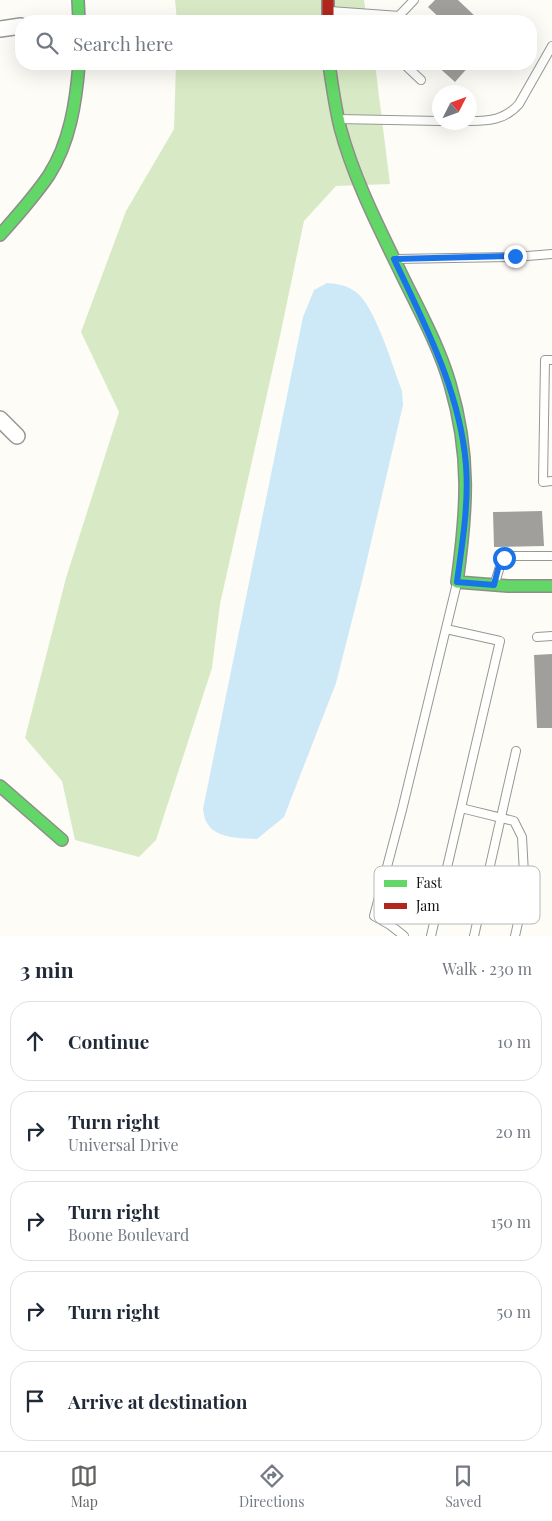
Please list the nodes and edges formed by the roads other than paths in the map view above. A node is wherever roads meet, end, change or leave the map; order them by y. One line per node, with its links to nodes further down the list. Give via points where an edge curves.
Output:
1 (78, 0): 4 (street)
2 (414, 0): 6 (lane)
3 (328, 11): 5 (lane)
4 (76, 15)
5 (367, 15)
6 (400, 15)
7 (15, 27): 8 (street)
8 (0, 29)
9 (552, 46): 16 (lane, via 512,112 501,118)
10 (79, 70): 17 (street, via 74,112 58,158 32,197)
11 (330, 70): 14 (street)
12 (410, 70): 13 (lane)
13 (421, 80)
14 (337, 119): 15 (lane); 19 (street, via 349,158)
15 (432, 120)
16 (477, 121)
17 (0, 235)
18 (552, 254): 19 (lane)
19 (394, 259): 25 (street, via 432,339 449,382 459,422 466,465 466,517)
20 (552, 360): 23 (lane, via 545,360 542,482)
21 (0, 418): 22 (street)
22 (17, 436)
23 (552, 481)
24 (552, 556): 26 (lane, via 508,556 501,562)
25 (457, 582): 26 (street); 28 (lane)
26 (494, 585): 27 (street)
27 (552, 586)
28 (446, 630): 33 (lane, via 500,641); 36 (lane)
29 (552, 636): 30 (lane)
30 (537, 637)
31 (516, 751): 34 (lane)
32 (0, 786): 35 (street)
33 (461, 808): 34 (lane); 37 (lane)
34 (501, 817): 38 (lane); 39 (lane, via 514,821 522,837)
35 (62, 840)
36 (387, 866)
37 (447, 866)
38 (490, 866)
39 (524, 866)
40 (388, 924): 41 (lane)
41 (404, 936)

